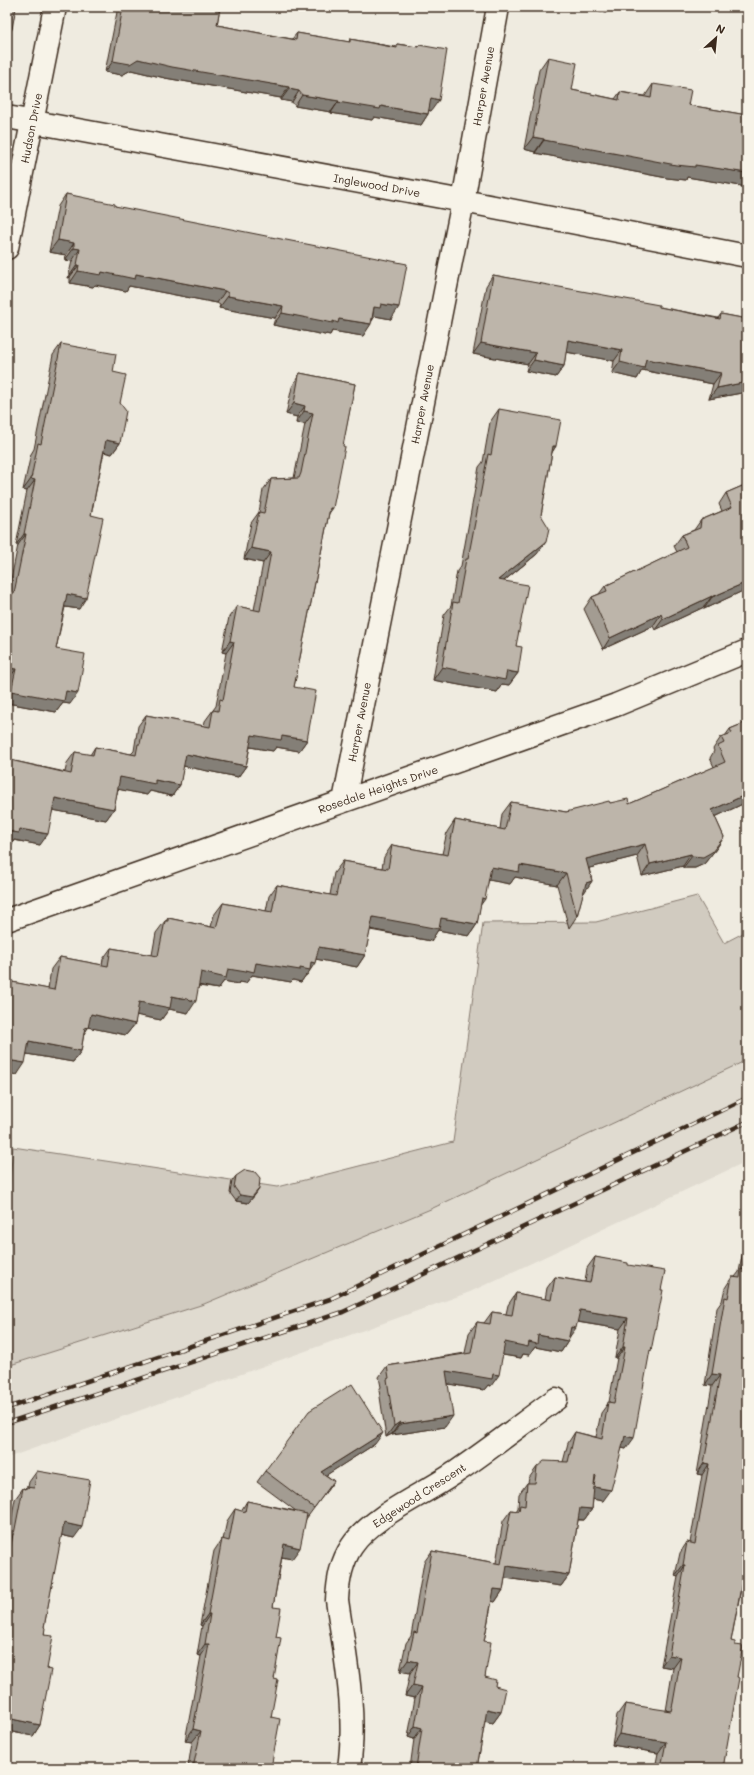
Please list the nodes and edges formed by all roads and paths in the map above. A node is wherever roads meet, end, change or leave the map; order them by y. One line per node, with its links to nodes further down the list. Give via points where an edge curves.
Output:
1 (55, 7): 4 (street, Hudson Drive)
2 (498, 7): 5 (street, Harper Avenue)
3 (7, 117): 4 (street, Inglewood Drive)
4 (33, 122): 5 (street, Inglewood Drive); 6 (street, Hudson Drive)
5 (463, 201): 7 (street, Inglewood Drive); 9 (street, Harper Avenue)
6 (7, 248)
7 (747, 256)
8 (747, 651): 9 (street, Rosedale Heights Drive, via 616,705)
9 (344, 801): 10 (street, Rosedale Heights Drive)
10 (7, 920)
11 (556, 1399): 12 (street, Edgewood Crescent, via 456,1472 366,1530 352,1545 343,1561 337,1600 352,1706)
12 (349, 1768)

